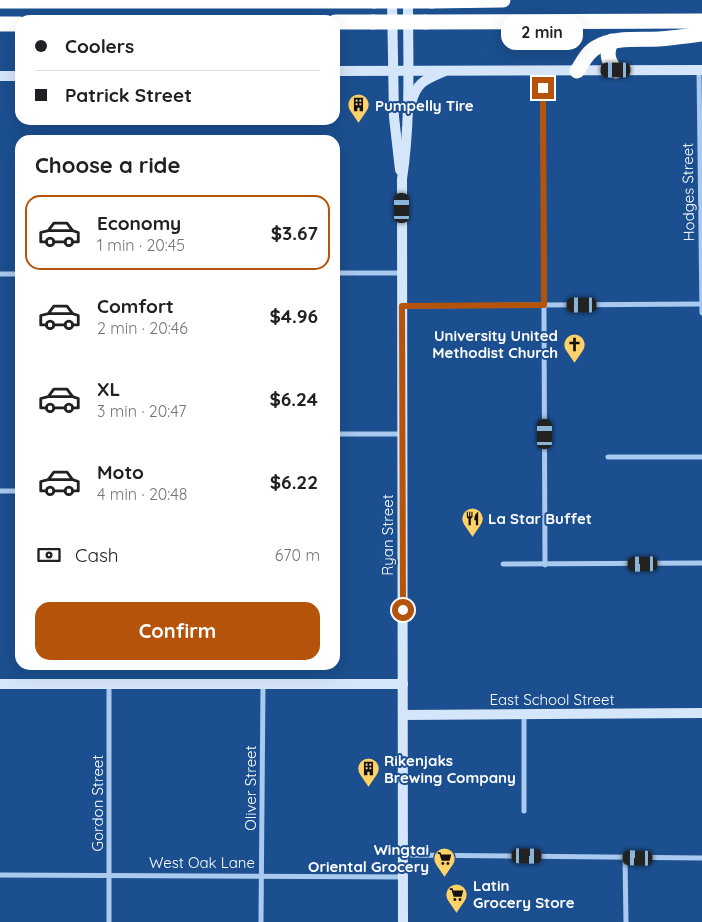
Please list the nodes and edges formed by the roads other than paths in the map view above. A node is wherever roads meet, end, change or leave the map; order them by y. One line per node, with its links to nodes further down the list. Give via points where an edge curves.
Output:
1 (88, 0): 8 (highway)
2 (374, 0): 7 (highway, bridge); 8 (highway)
3 (392, 0): 13 (main road, Ryan Street)
4 (408, 0): 14 (main road, Ryan Street)
5 (503, 0): 7 (highway)
6 (0, 1): 8 (highway)
7 (432, 1)
8 (65, 2)
9 (702, 21): 10 (highway, bridge)
10 (340, 22)
11 (702, 34): 12 (highway)
12 (612, 41): 17 (highway, via 608,57); 20 (highway, via 592,50)
13 (393, 70): 14 (main road); 19 (main road); 24 (main road, Ryan Street, via 394,116)
14 (408, 70): 15 (main road); 23 (main road, Ryan Street)
15 (446, 70): 16 (main road); 23 (main road, via 417,87)
16 (543, 70): 20 (main road); 30 (street)
17 (616, 70): 18 (main road); 20 (main road)
18 (701, 70): 29 (street, Hodges Street)
19 (340, 71)
20 (577, 71)
21 (0, 76): 22 (main road)
22 (15, 76)
23 (408, 120): 24 (main road, Ryan Street)
24 (402, 178): 26 (main road, Ryan Street)
25 (340, 273): 26 (street)
26 (402, 273): 31 (main road, Ryan Street)
27 (0, 274): 28 (street)
28 (15, 274)
29 (702, 304): 30 (street); 32 (street, Hodges Street)
30 (544, 305): 31 (street); 41 (street)
31 (402, 306): 34 (main road, Ryan Street)
32 (702, 313)
33 (340, 434): 34 (street)
34 (402, 434): 44 (main road, Ryan Street)
35 (608, 457): 36 (street)
36 (702, 457)
37 (0, 491): 38 (street)
38 (15, 491)
39 (702, 563): 41 (street)
40 (503, 564): 41 (street)
41 (545, 565)
42 (0, 684): 43 (main road)
43 (110, 684): 45 (main road); 54 (street, Gordon Street)
44 (403, 684): 45 (main road); 48 (main road, Ryan Street)
45 (263, 685): 55 (street, Oliver Street)
46 (702, 713): 47 (main road, East School Street)
47 (524, 714): 48 (main road, East School Street); 49 (street)
48 (403, 715): 50 (main road, Ryan Street)
49 (524, 811)
50 (403, 855): 51 (street); 56 (main road, Ryan Street)
51 (625, 857): 52 (street); 60 (street)
52 (702, 858)
53 (0, 874): 54 (street, West Oak Lane)
54 (109, 875): 55 (street, West Oak Lane); 57 (street, Gordon Street)
55 (262, 875): 56 (street, West Oak Lane); 58 (street, Oliver Street)
56 (403, 877): 59 (main road, Ryan Street)
57 (109, 922)
58 (261, 922)
59 (403, 922)
60 (626, 922)

